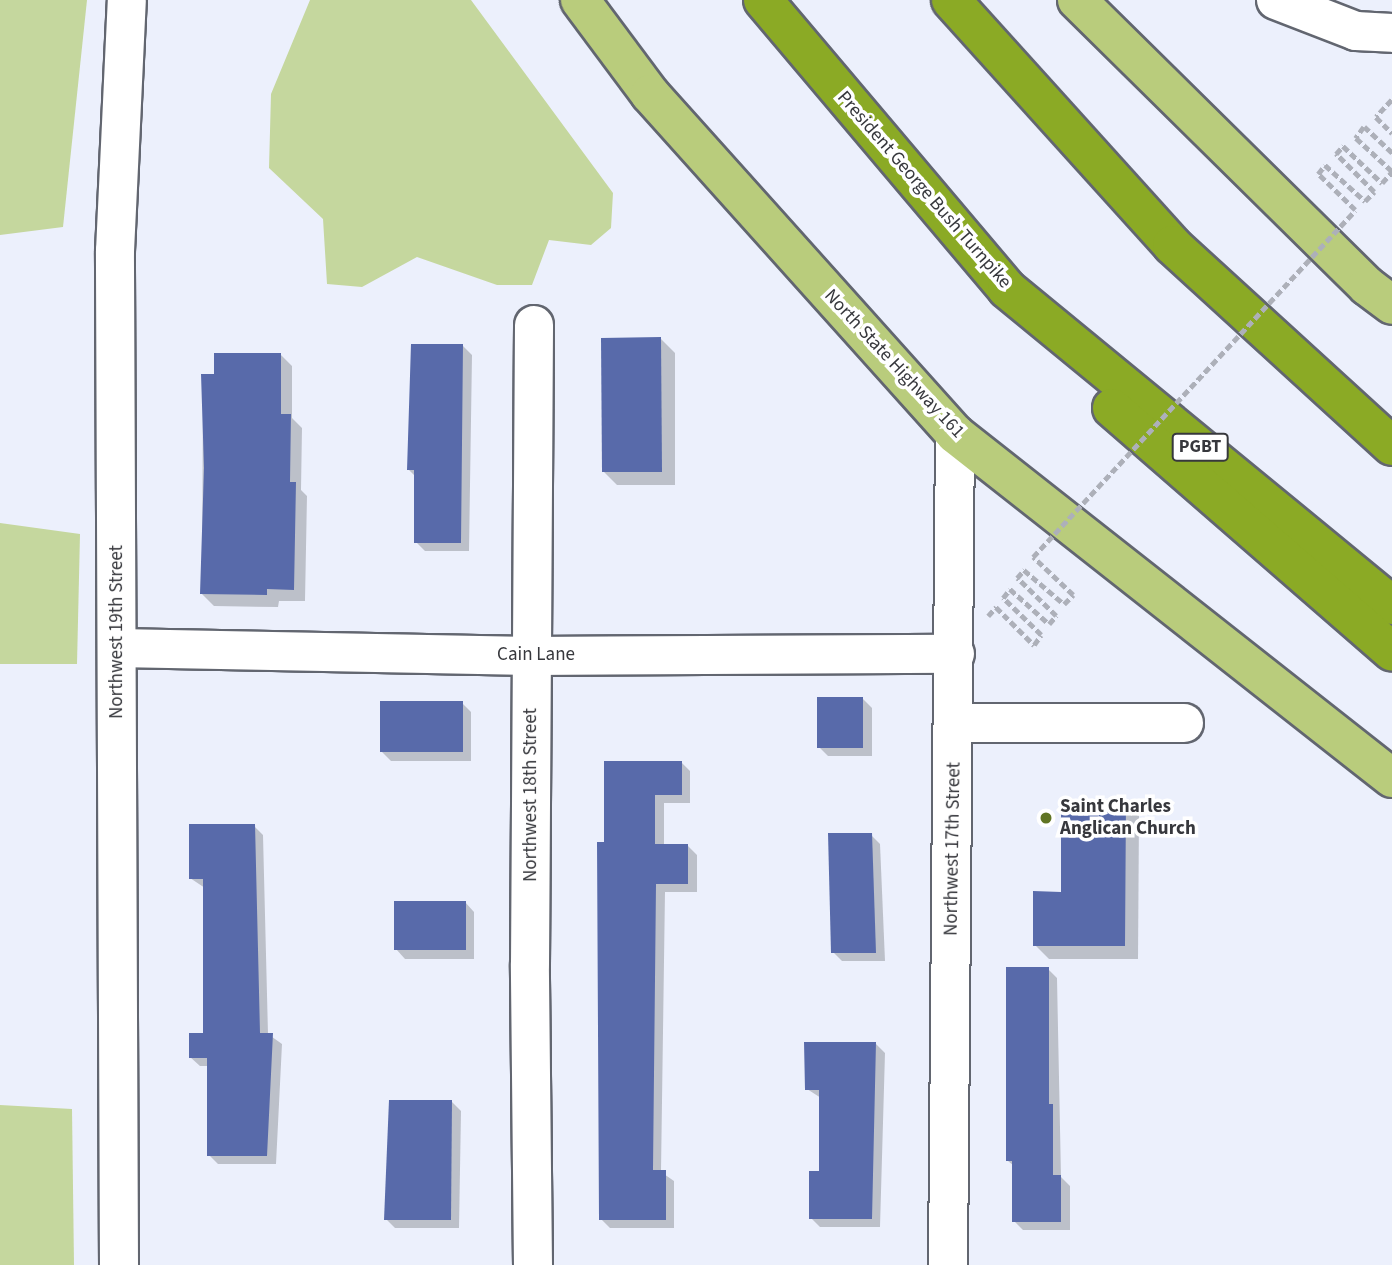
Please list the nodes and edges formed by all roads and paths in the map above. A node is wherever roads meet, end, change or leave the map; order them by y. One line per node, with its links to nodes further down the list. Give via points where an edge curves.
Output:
1 (127, 0): 20 (street, Northwest 19th Street, via 115,251)
2 (580, 0): 17 (main road, North State Highway 161, via 650,94)
3 (763, 0): 12 (highway, President George Bush Turnpike / PGBT)
4 (951, 0): 15 (highway, via 1172,245)
5 (1077, 0): 13 (main road, via 1367,286)
6 (1276, 0): 7 (street, via 1356,31)
7 (1392, 33)
8 (1392, 100): 9 (path, via 1376,117)
9 (1392, 133)
10 (1392, 153): 11 (path, via 1364,127 1356,138)
11 (1392, 172): 22 (path, bridge, via 1382,183 1343,146 1336,154 1374,192 1365,201 1325,165 1318,174 1355,210 1032,557 1073,595 1064,604 1024,570 1017,578 1056,616 1049,624 1010,589 1003,598 1041,635 1034,645 996,607)
12 (1007, 289): 19 (highway, President George Bush Turnpike / PGBT); 21 (highway, via 1097,395)
13 (1392, 305)
14 (534, 325): 23 (street, Northwest 18th Street)
15 (1336, 395): 16 (highway); 18 (highway)
16 (1392, 432)
17 (955, 434): 22 (street, Northwest 17th Street); 26 (main road, North State Highway 161)
18 (1392, 446)
19 (1392, 605)
20 (117, 648): 23 (street, Cain Lane); 27 (street, Northwest 19th Street)
21 (1392, 651)
22 (955, 654): 23 (street, Cain Lane); 24 (street, Northwest 17th Street)
23 (531, 656): 28 (street, Northwest 18th Street)
24 (954, 723): 25 (street); 29 (street, Northwest 17th Street)
25 (1184, 723)
26 (1392, 778)
27 (119, 1265)
28 (534, 1265)
29 (948, 1265)

